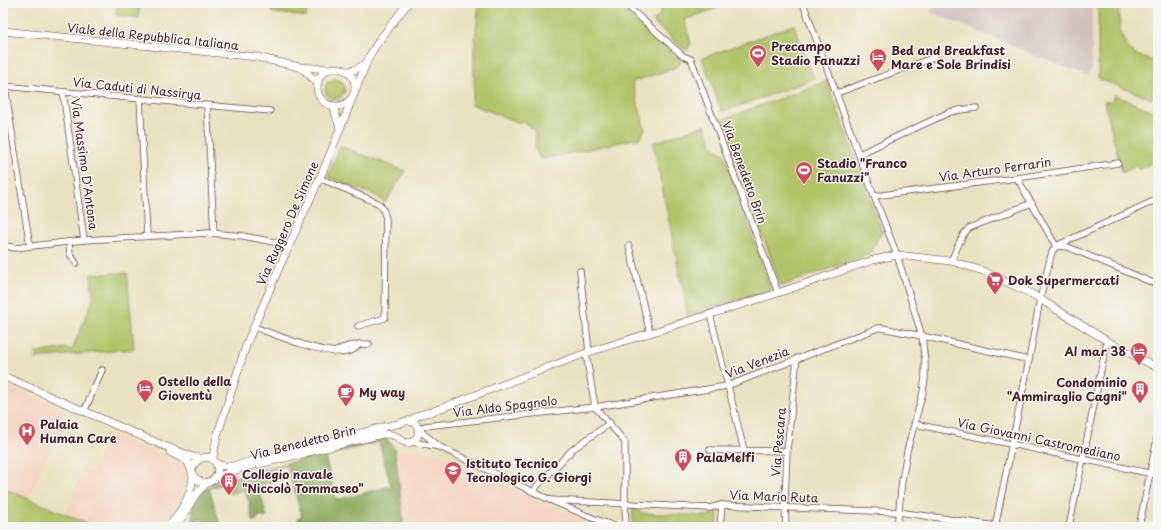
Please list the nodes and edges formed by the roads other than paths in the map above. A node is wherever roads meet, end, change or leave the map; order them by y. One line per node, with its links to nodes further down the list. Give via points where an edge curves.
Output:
1 (408, 3): 6 (street, Via Ruggero De Simone, via 378,42)
2 (624, 3): 42 (street, Via Benedetto Brin, via 683,56 691,58)
3 (803, 3): 14 (street)
4 (3, 31): 7 (street, Viale della Repubblica Italiana, via 257,57)
5 (934, 57): 14 (street)
6 (366, 64): 9 (street); 13 (street, Via Ruggero De Simone)
7 (299, 67): 8 (street, Viale della Repubblica Italiana); 10 (street, Viale della Repubblica Italiana)
8 (330, 69): 9 (street); 10 (street, via 325,71)
9 (348, 71): 13 (street, via 355,81)
10 (318, 83): 17 (street, via 321,98)
11 (4, 86): 12 (street, Via Caduti di Nassirya); 34 (street)
12 (63, 92): 15 (street, Via Caduti di Nassirya); 30 (street, Via Massimo D'Antona)
13 (354, 93): 17 (street, Via Ruggero De Simone, via 348,102); 20 (street, Via Ruggero De Simone)
14 (837, 93): 21 (street)
15 (140, 98): 16 (street, Via Caduti di Nassirya); 29 (street)
16 (207, 106): 19 (street, Via Caduti di Nassirya); 28 (street)
17 (333, 106): 20 (street)
18 (976, 108): 21 (street, via 950,112)
19 (270, 111)
20 (340, 128): 23 (street, Via Ruggero De Simone)
21 (859, 154): 25 (street)
22 (1118, 163): 24 (street, Via Arturo Ferrarin)
23 (319, 178): 33 (street, Via Ruggero De Simone); 45 (street, via 378,203 384,210 385,318)
24 (1017, 178): 25 (street, Via Arturo Ferrarin); 27 (street)
25 (874, 196): 37 (street)
26 (1158, 200): 36 (street)
27 (1032, 203): 36 (street); 38 (street, via 968,228)
28 (214, 233): 29 (street, Via Massimo D'Antona); 33 (street, Via Massimo D'Antona)
29 (147, 236): 30 (street, Via Massimo D'Antona)
30 (84, 240): 31 (street, Via Massimo D'Antona)
31 (68, 242): 34 (street, Via Massimo D'Antona); 39 (street, via 70,254)
32 (3, 245): 34 (street, Via Massimo D'Antona, via 15,248)
33 (289, 245): 46 (street, Via Ruggero De Simone)
34 (30, 246)
35 (629, 246): 47 (street)
36 (1056, 246): 41 (street, via 1068,247); 43 (street, via 1052,252)
37 (897, 255): 38 (street, Via Benedetto Brin); 42 (street, Via Benedetto Brin, via 874,260); 48 (street)
38 (951, 261): 43 (street, Via Benedetto Brin, via 983,271)
39 (76, 263)
40 (580, 272): 51 (street)
41 (1158, 285)
42 (778, 293): 44 (street, Via Benedetto Brin)
43 (1040, 299): 49 (street, Via Benedetto Brin); 53 (street)
44 (710, 314): 47 (street, Via Benedetto Brin); 57 (street)
45 (358, 326)
46 (254, 327): 50 (street, via 315,348 335,352 345,346); 68 (street, Via Ruggero De Simone)
47 (650, 333): 51 (street, Via Benedetto Brin)
48 (922, 336): 52 (street, Via Venezia, via 878,328); 53 (street, Via Venezia); 64 (street, via 925,378)
49 (1107, 341): 54 (street, Via Benedetto Brin); 79 (street)
50 (369, 344)
51 (588, 352): 58 (street); 60 (street, Via Benedetto Brin)
52 (797, 358): 57 (street, Via Venezia); 77 (street, Via Pescara)
53 (1030, 360): 72 (street)
54 (1158, 368)
55 (102, 370): 59 (street)
56 (3, 376): 59 (street)
57 (727, 386): 58 (street, Via Venezia); 76 (street)
58 (595, 407): 62 (street); 65 (street, Via Aldo Spagnolo)
59 (84, 412): 73 (street)
60 (431, 412): 61 (street, Via Benedetto Brin, via 423,413); 66 (street, Via Benedetto Brin, via 423,417)
61 (410, 421): 63 (street, Via Benedetto Brin); 66 (street)
62 (610, 423): 85 (street, via 573,449); 87 (street, via 625,442)
63 (400, 424): 69 (street); 80 (street, Via Benedetto Brin, via 391,424 233,466)
64 (915, 424): 72 (street, Via Giovanni Castromediano); 90 (street, via 907,451)
65 (430, 426): 66 (street, Via Aldo Spagnolo); 70 (street)
66 (418, 428): 70 (street); 71 (street, Via Benedetto Brin, via 418,437)
67 (1158, 434): 82 (street)
68 (217, 436): 78 (street, Via Ruggero De Simone); 80 (street, Via Ruggero De Simone, via 213,451)
69 (398, 437): 71 (street, Via Benedetto Brin, via 405,442); 84 (street, Via Benedetto Brin, via 383,434 243,468)
70 (429, 438): 74 (street)
71 (413, 442): 74 (street)
72 (1012, 444): 79 (street, Via Giovanni Castromediano); 91 (street)
73 (162, 445): 78 (street); 81 (street, via 188,462)
74 (440, 447): 85 (street)
75 (710, 450): 76 (street)
76 (744, 450): 77 (street)
77 (788, 451): 89 (street, Via Pescara)
78 (202, 458): 80 (street, via 209,458); 81 (street, via 194,464)
79 (1082, 459): 82 (street, Via Giovanni Castromediano); 100 (street)
80 (215, 462): 84 (street, via 217,474)
81 (193, 474): 84 (street, via 198,481); 92 (street, via 192,487)
82 (1149, 474): 83 (street, Via Giovanni Castromediano); 101 (street)
83 (1158, 475)
84 (211, 481): 93 (street, via 196,494)
85 (534, 492): 86 (street)
86 (550, 500): 87 (street, Via Mario Ruta); 94 (street)
87 (625, 504): 88 (street, Via Mario Ruta, via 709,508); 95 (street)
88 (722, 504): 89 (street, Via Mario Ruta); 96 (street)
89 (786, 507): 90 (street, Via Mario Ruta); 97 (street, Via Pescara)
90 (898, 512): 91 (street, Via Mario Ruta); 98 (street)
91 (995, 526): 99 (street, Via Mario Ruta)
92 (168, 527)
93 (176, 527)
94 (617, 527)
95 (626, 527)
96 (720, 527)
97 (786, 527)
98 (896, 527)
99 (1004, 527)
100 (1069, 527)
101 (1139, 527)

